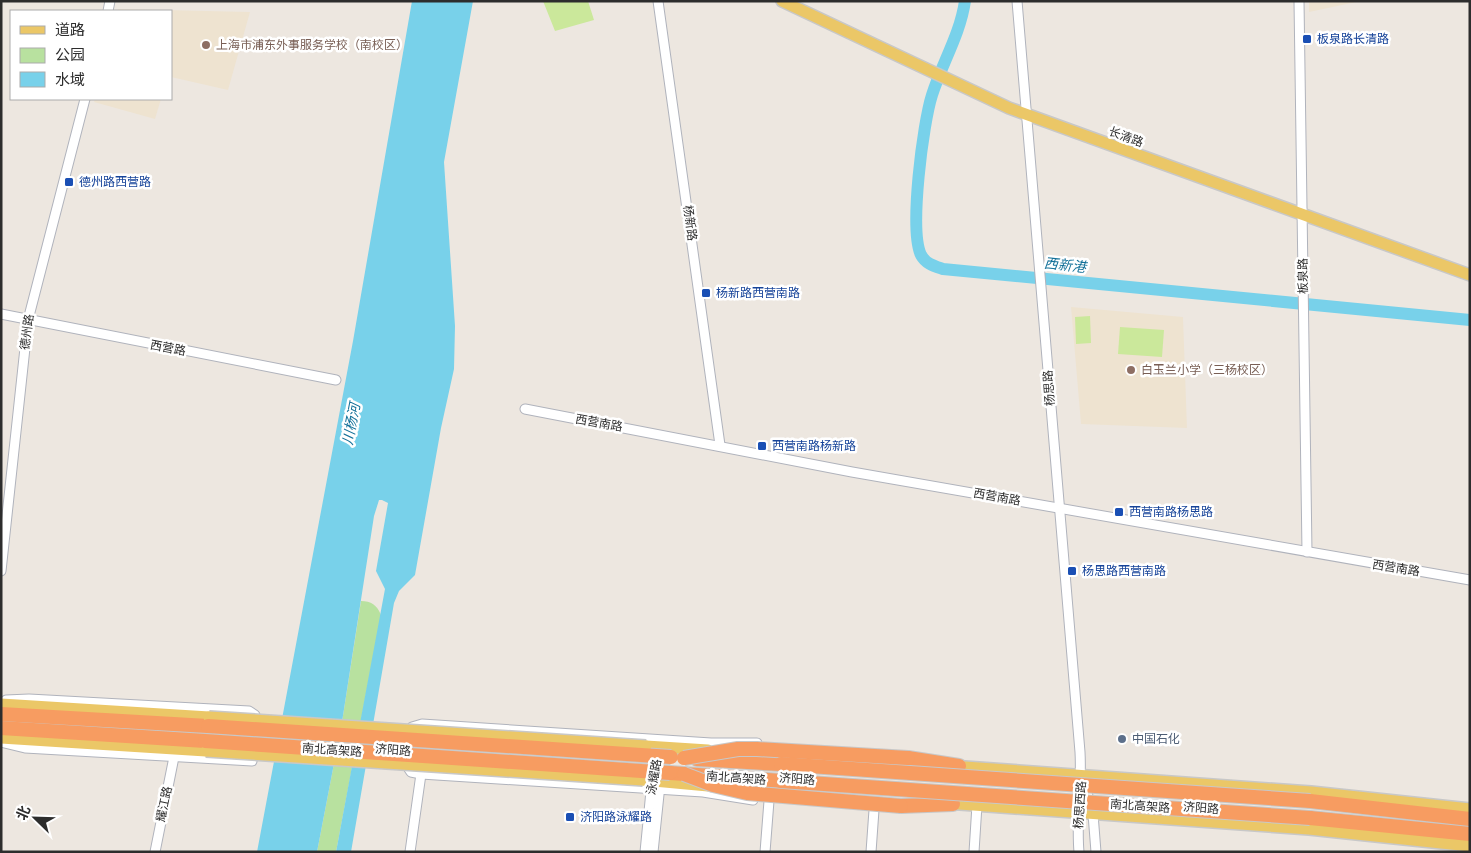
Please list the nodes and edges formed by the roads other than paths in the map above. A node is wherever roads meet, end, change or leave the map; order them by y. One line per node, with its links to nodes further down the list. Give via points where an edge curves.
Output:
1 (658, 1): 13 (street, 杨新路)
2 (782, 1): 6 (main road, 长清路)
3 (1017, 1): 6 (street, 杨思路)
4 (1299, 1): 7 (street, 板泉路)
5 (85, 100): 10 (street, 德州路)
6 (1027, 116): 7 (main road, 长清路); 14 (street, 杨思路)
7 (1302, 216): 8 (main road, 长清路); 15 (street, 板泉路)
8 (1470, 276)
9 (1, 314): 10 (street, 西营路)
10 (28, 320): 11 (street, 西营路); 16 (street, 德州路)
11 (336, 380)
12 (525, 409): 13 (street, 西营南路)
13 (720, 445): 14 (street, 西营南路)
14 (1060, 508): 15 (street, 西营南路); 29 (street, 杨思路)
15 (1307, 552): 17 (street, 西营南路)
16 (1, 571)
17 (1470, 580)
18 (1, 703): 23 (main road, 济阳路, bridge); 24 (street, via 38,699 249,711 256,715 252,762)
19 (1, 714): 25 (highway, 南北高架路, bridge)
20 (1, 728): 28 (highway, 南北高架路, bridge)
21 (1, 738): 30 (main road, 济阳路, bridge)
22 (1, 742): 24 (street, via 25,748)
23 (660, 747): 26 (main road, 济阳路); 30 (street, 泳耀路)
24 (174, 757): 41 (street, 耀江路)
25 (684, 758): 26 (highway, bridge, via 757,749 908,758); 38 (highway, 南北高架路, bridge, via 1310,801)
26 (960, 766): 27 (street, via 908,752 422,724 410,731 407,766 411,772); 29 (main road, 济阳路)
27 (421, 774): 30 (street); 42 (street)
28 (684, 774): 32 (highway, bridge, via 747,793 901,806); 39 (highway, 南北高架路, bridge, via 1310,818)
29 (1082, 775): 34 (main road, 济阳路, via 1311,792); 36 (street, 杨思西路); 37 (street, 杨思西路)
30 (653, 784): 31 (street); 32 (main road, 济阳路); 43 (street, 泳耀路); 44 (street, 泳耀路)
31 (769, 801): 35 (street); 45 (street)
32 (952, 804): 33 (main road, 济阳路); 35 (street, via 912,812)
33 (977, 805): 36 (main road, 济阳路); 47 (street)
34 (1470, 809)
35 (874, 810): 46 (street)
36 (1077, 813): 37 (main road, 济阳路); 48 (street, 杨思西路)
37 (1093, 814): 40 (main road, 济阳路, via 1309,829); 49 (street, 杨思西路)
38 (1470, 819)
39 (1470, 834)
40 (1470, 846)
41 (154, 852)
42 (410, 852)
43 (645, 852)
44 (653, 852)
45 (765, 852)
46 (871, 852)
47 (974, 852)
48 (1079, 852)
49 (1096, 852)

